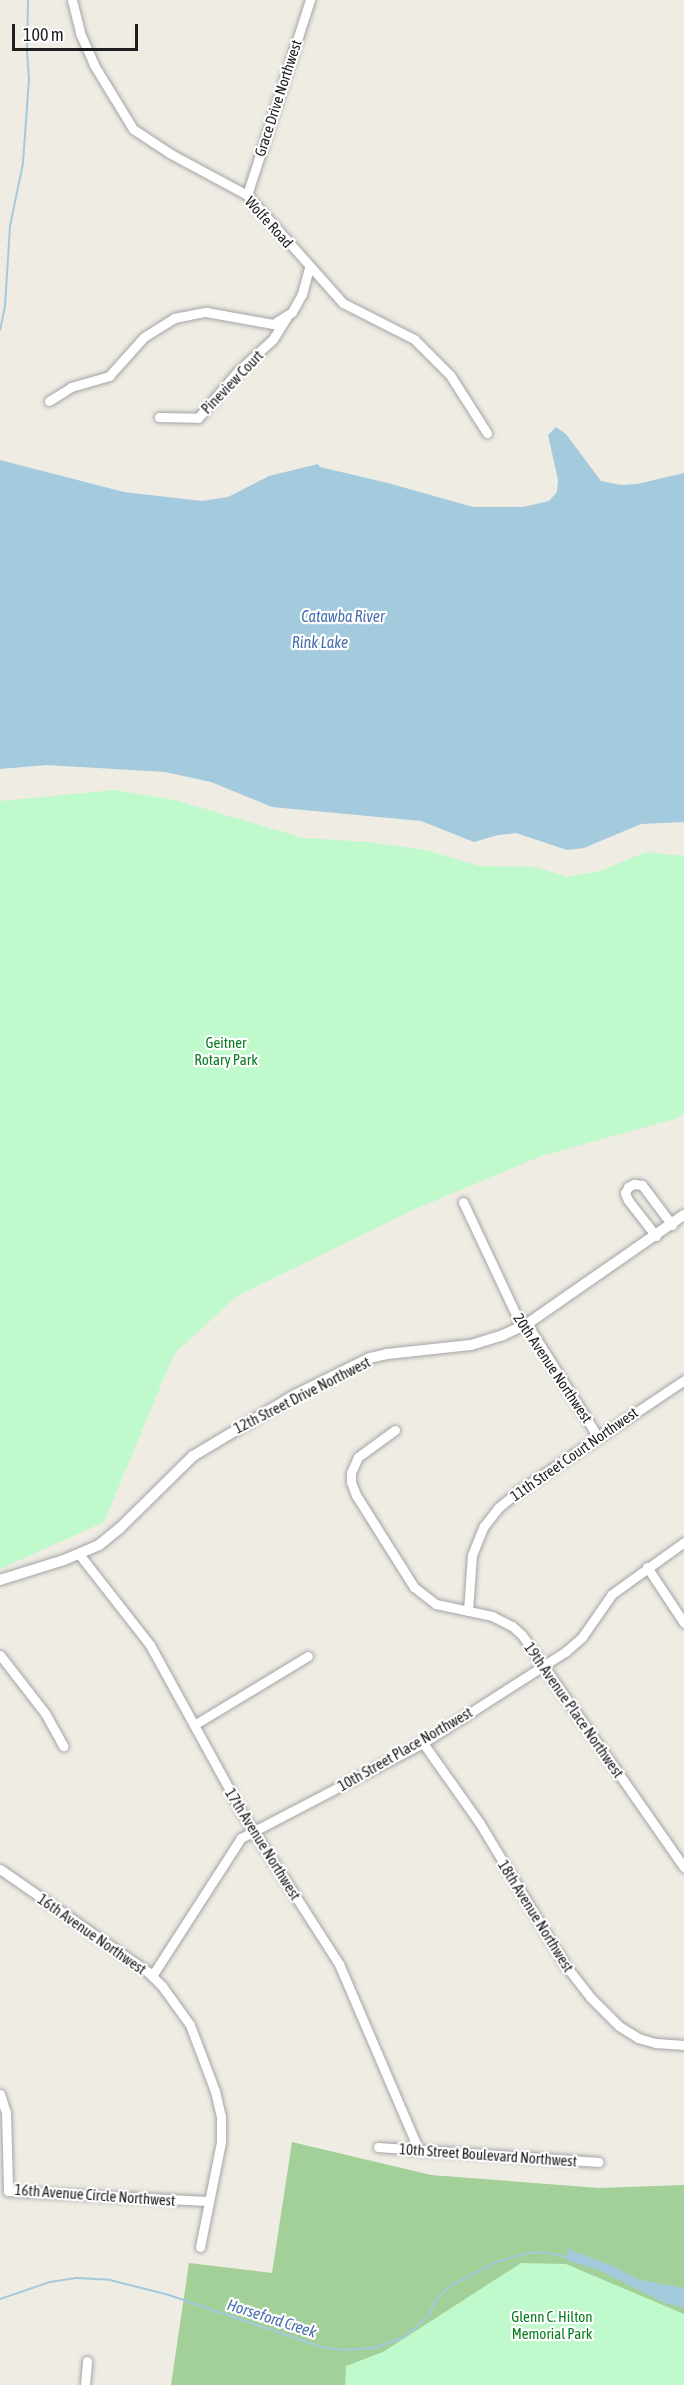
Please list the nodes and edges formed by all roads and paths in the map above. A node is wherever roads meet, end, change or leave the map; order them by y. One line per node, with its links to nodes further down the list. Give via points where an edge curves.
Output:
1 (72, 0): 3 (street, Wolfe Road, via 80,33 94,65 134,129)
2 (310, 0): 3 (street, Grace Drive Northwest)
3 (247, 195): 4 (street, Wolfe Road)
4 (309, 267): 5 (street, Pineview Court, via 302,294); 8 (street, Wolfe Road, via 343,303 414,339 431,354 450,375)
5 (288, 315): 6 (street, via 273,324 206,312 174,318 144,337 110,376 71,387); 7 (street, Pineview Court, via 273,339 238,371 198,418)
6 (49, 401)
7 (159, 417)
8 (487, 433)
9 (463, 1202): 13 (street, 20th Avenue Northwest, via 517,1317)
10 (684, 1215): 11 (street, 12th Street Drive Northwest)
11 (672, 1225): 12 (street, 12th Street Drive Northwest); 12 (street, via 642,1185 628,1187 628,1200)
12 (656, 1236): 13 (street, 12th Street Drive Northwest)
13 (527, 1324): 16 (street, 20th Avenue Northwest); 18 (street, 12th Street Drive Northwest, via 471,1345 387,1354 353,1365 255,1417 193,1456 120,1528 99,1545)
14 (684, 1380): 16 (street, 11th Street Court Northwest)
15 (395, 1430): 21 (street, 19th Avenue Place Northwest, via 358,1457 351,1473 354,1490 416,1590 436,1604)
16 (598, 1437): 21 (street, 11th Street Court Northwest, via 517,1492 489,1518 472,1555)
17 (684, 1542): 19 (street, 10th Street Place Northwest)
18 (79, 1554): 20 (street, 12th Street Drive Northwest); 26 (street, 17th Avenue Northwest, via 150,1645)
19 (647, 1567): 22 (street); 25 (street, 10th Street Place Northwest, via 612,1594 576,1643)
20 (0, 1580)
21 (468, 1611): 25 (street, 19th Avenue Place Northwest, via 492,1616 512,1626)
22 (684, 1623)
23 (0, 1655): 28 (street, via 45,1713)
24 (308, 1656): 26 (street)
25 (545, 1665): 27 (street, 10th Street Place Northwest); 30 (street, 19th Avenue Place Northwest, via 590,1736)
26 (194, 1725): 29 (street, 17th Avenue Northwest)
27 (423, 1743): 29 (street, 10th Street Place Northwest); 33 (street, 18th Avenue Northwest, via 479,1822 566,1966 590,1997 638,2038)
28 (63, 1746)
29 (254, 1831): 32 (street, 10th Street Place Northwest, via 233,1847); 36 (street, 17th Avenue Northwest, via 339,1964)
30 (684, 1867)
31 (0, 1869): 32 (street, 16th Avenue Northwest)
32 (152, 1976): 38 (street, 16th Avenue Northwest, via 184,2014 215,2091 221,2142)
33 (684, 2045)
34 (0, 2094): 38 (street, 16th Avenue Circle Northwest, via 6,2112 8,2191)
35 (378, 2147): 36 (street, 10th Street Boulevard Northwest)
36 (419, 2151): 37 (street, 10th Street Boulevard Northwest)
37 (598, 2162)
38 (208, 2201): 39 (street, 16th Avenue Northwest)
39 (200, 2247)
40 (87, 2361): 41 (street)
41 (85, 2385)

